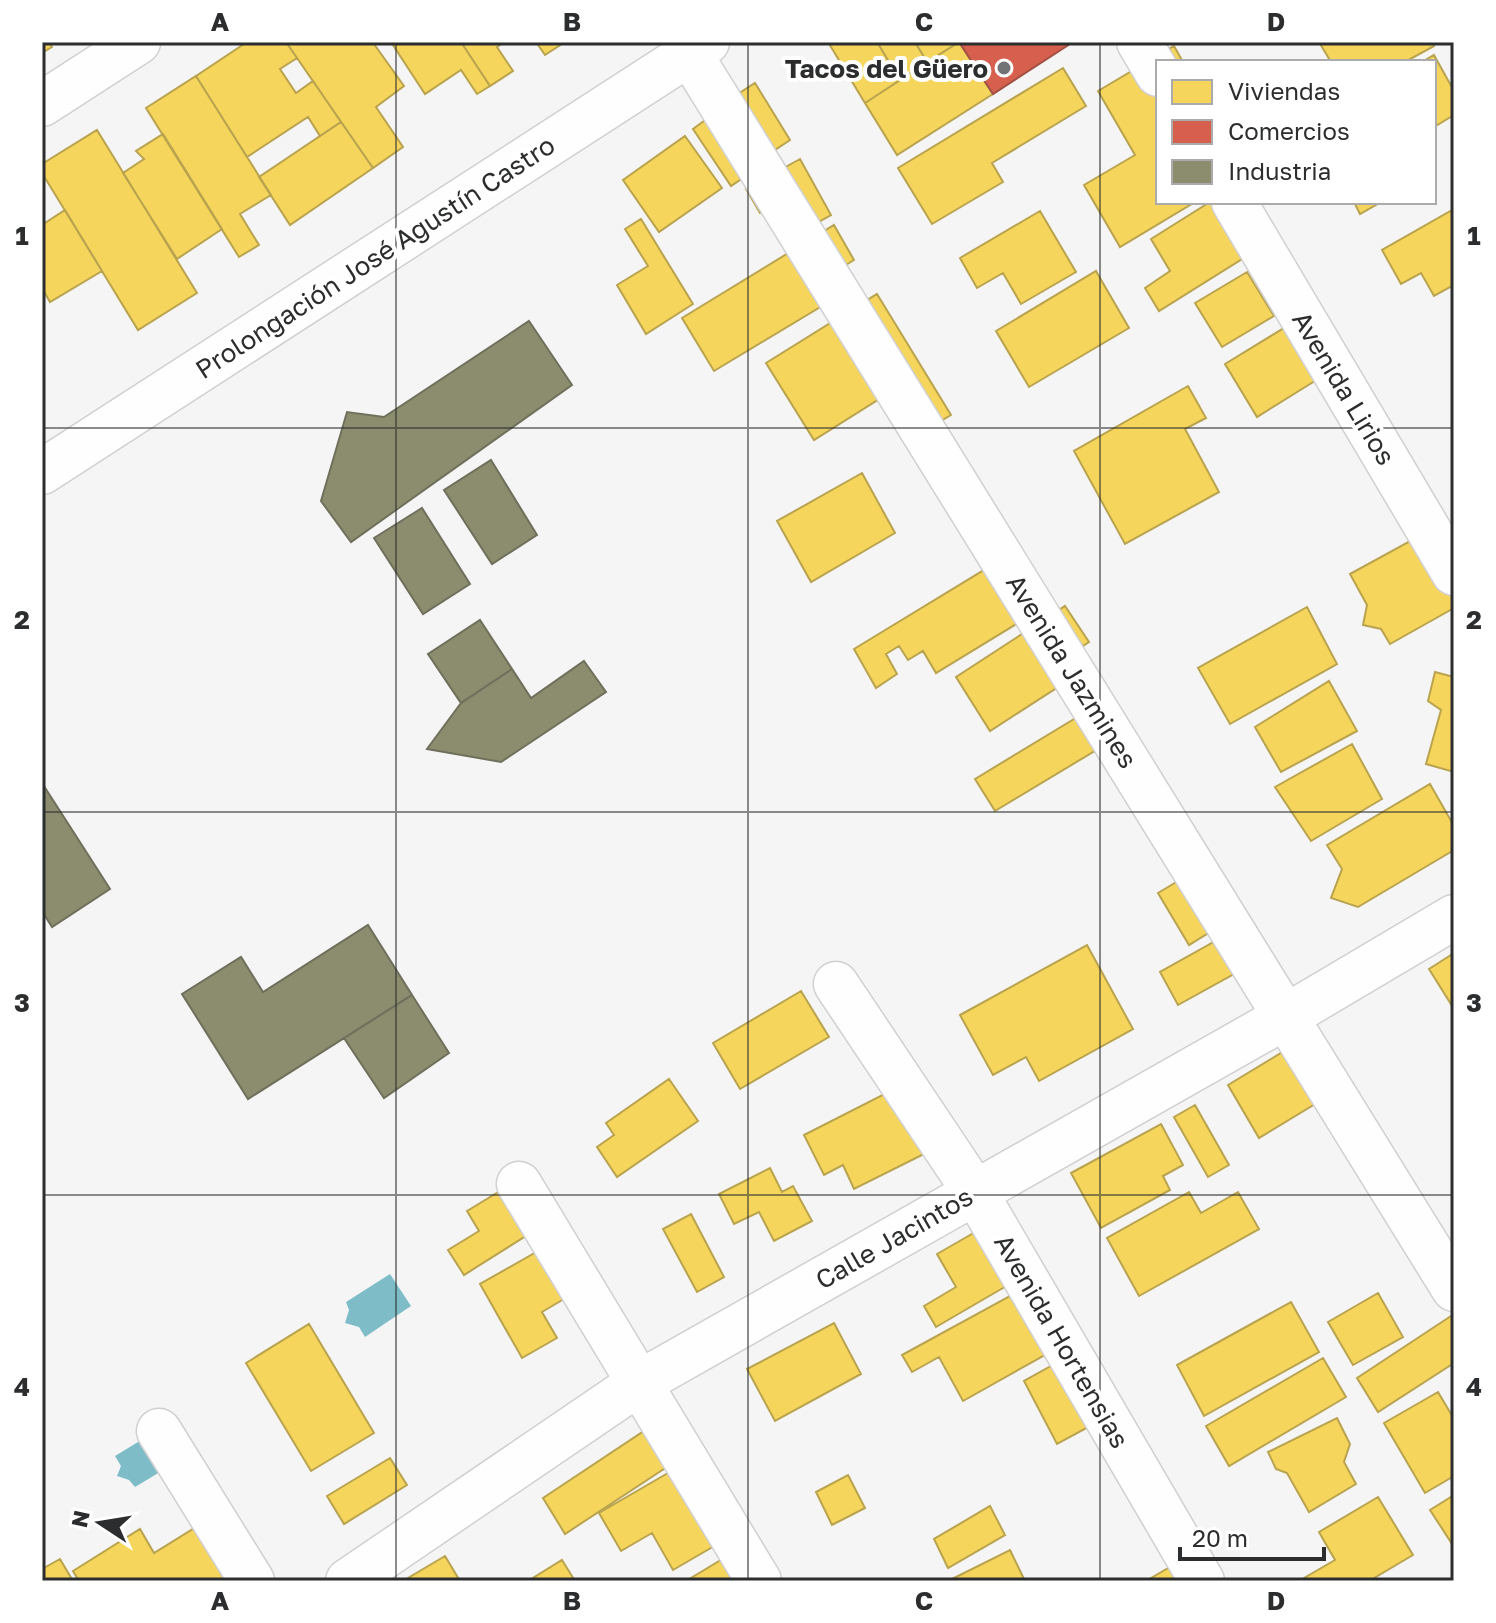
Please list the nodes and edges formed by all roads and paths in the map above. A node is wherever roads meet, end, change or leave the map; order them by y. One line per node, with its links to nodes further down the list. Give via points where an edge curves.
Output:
1 (138, 42): 5 (main road)
2 (1139, 42): 4 (main road)
3 (698, 48): 7 (main road, Prolongación José Agustín Castro); 11 (main road, Avenida Jazmines)
4 (1156, 71)
5 (42, 104)
6 (1235, 204): 8 (main road, Avenida Lirios)
7 (42, 472)
8 (1454, 573)
9 (1454, 917): 11 (main road, Calle Jacintos)
10 (836, 984): 13 (main road, Avenida Hortensias)
11 (1287, 1016): 13 (main road, Calle Jacintos); 14 (main road, Avenida Jazmines)
12 (519, 1184): 15 (main road)
13 (975, 1192): 15 (main road, Calle Jacintos); 20 (main road, Avenida Hortensias)
14 (1454, 1289)
15 (639, 1383): 18 (main road, Calle Jacintos); 19 (main road)
16 (159, 1431): 17 (main road)
17 (252, 1581)
18 (348, 1581)
19 (759, 1581)
20 (1202, 1581)

